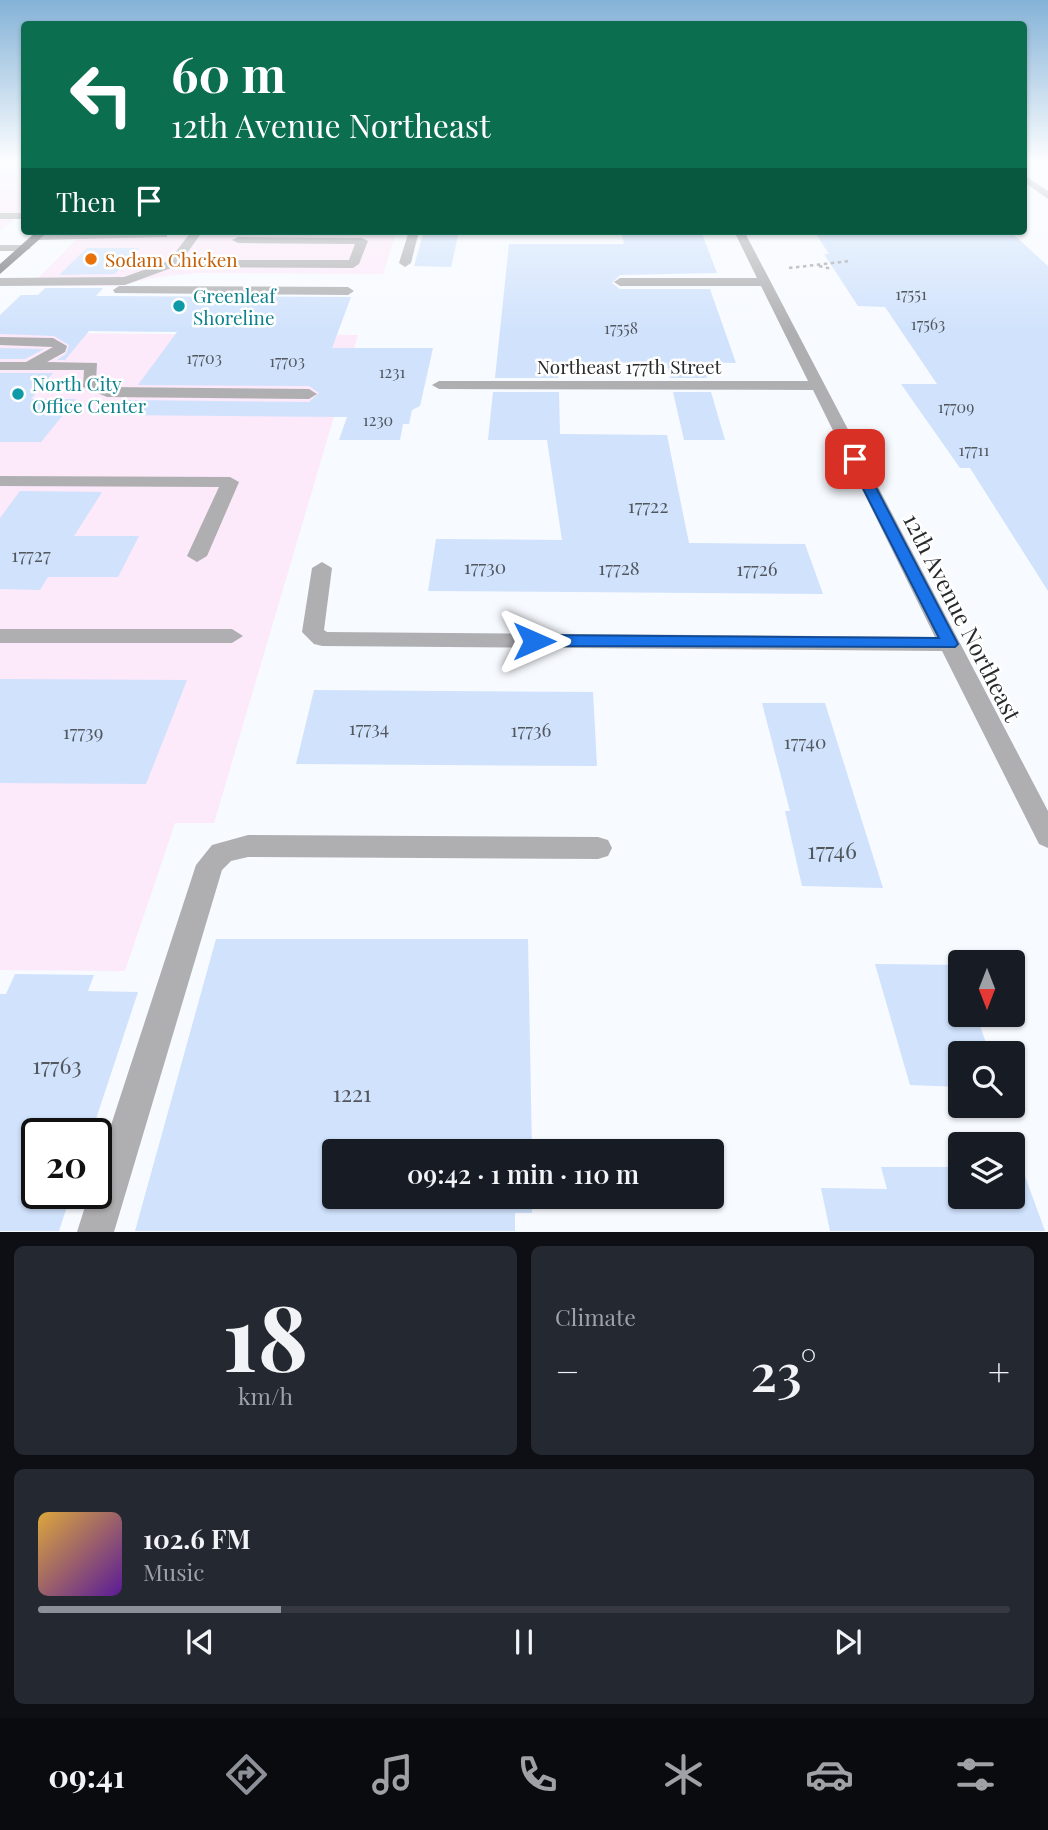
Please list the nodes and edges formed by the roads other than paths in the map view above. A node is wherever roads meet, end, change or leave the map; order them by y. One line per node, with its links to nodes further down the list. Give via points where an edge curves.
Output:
1 (40, 235): 7 (main road)
2 (193, 235): 8 (street)
3 (413, 235): 9 (street)
4 (741, 235): 11 (street, 12th Avenue Northeast)
5 (238, 240): 8 (street, via 362,241 353,264)
6 (0, 248): 7 (street)
7 (25, 248): 10 (main road)
8 (173, 263): 14 (street, via 125,281)
9 (405, 263)
10 (1, 268)
11 (761, 275): 13 (street); 21 (street, 12th Avenue Northeast)
12 (0, 282): 14 (street)
13 (620, 282)
14 (63, 286): 15 (street); 16 (street)
15 (0, 291)
16 (348, 291)
17 (0, 341): 19 (street, via 60,346 46,359)
18 (0, 366): 19 (street)
19 (16, 366): 22 (street, via 92,366 88,384 107,392)
20 (439, 385): 21 (street, Northeast 177th Street)
21 (818, 386): 28 (street, 12th Avenue Northeast)
22 (309, 394)
23 (0, 481): 24 (street, via 230,482)
24 (197, 556)
25 (323, 568): 28 (street, via 313,632 322,639)
26 (0, 636): 27 (street)
27 (232, 636)
28 (950, 644): 29 (street, 12th Avenue Northeast)
29 (1048, 837)
30 (598, 848): 31 (street, via 248,846 222,853 210,865)
31 (95, 1231)

